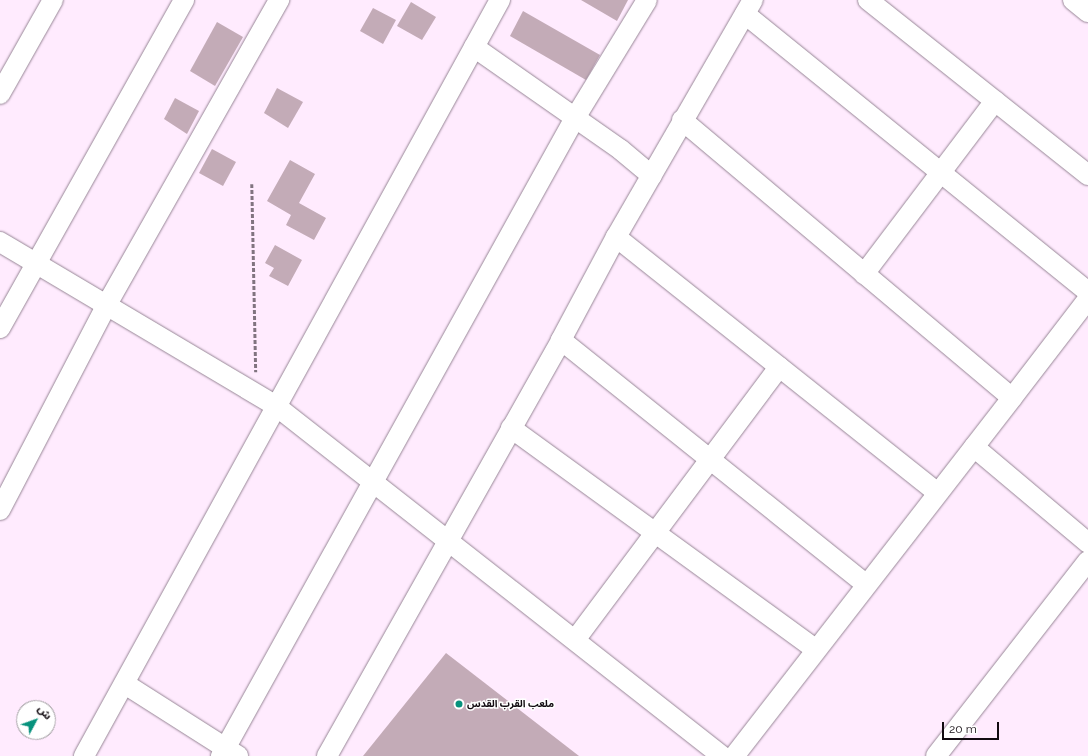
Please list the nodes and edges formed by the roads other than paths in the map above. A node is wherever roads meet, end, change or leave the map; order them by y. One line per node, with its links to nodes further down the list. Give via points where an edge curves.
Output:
1 (54, 0): 11 (street)
2 (184, 0): 20 (street)
3 (280, 0): 24 (street)
4 (500, 0): 10 (street)
5 (647, 0): 13 (street)
6 (868, 0): 12 (street)
7 (1073, 0): 9 (street)
8 (749, 7): 14 (street); 15 (street)
9 (1088, 12)
10 (474, 47): 13 (street); 29 (street)
11 (0, 94)
12 (995, 101): 15 (street); 16 (street)
13 (575, 118): 17 (street); 33 (street)
14 (682, 120): 17 (street); 21 (street)
15 (941, 173): 21 (street); 22 (street)
16 (1088, 175)
17 (652, 176): 18 (street)
18 (616, 237): 26 (street); 27 (street)
19 (0, 242): 20 (street)
20 (36, 263): 24 (street); 25 (street)
21 (864, 274): 28 (street)
22 (1088, 292)
23 (1088, 300): 28 (street)
24 (106, 306): 29 (street); 35 (street)
25 (0, 328)
26 (561, 340): 30 (street); 32 (street)
27 (779, 367): 32 (street); 34 (street)
28 (1012, 398): 31 (street)
29 (276, 406): 33 (street); 43 (street)
30 (511, 428): 36 (street); 37 (street)
31 (974, 447): 34 (street); 38 (street)
32 (709, 458): 36 (street); 40 (street)
33 (374, 481): 37 (street); 44 (street)
34 (937, 492): 40 (street)
35 (0, 510)
36 (654, 532): 41 (street); 42 (street)
37 (447, 540): 41 (street); 46 (street)
38 (1088, 543)
39 (1088, 561): 49 (street)
40 (866, 584): 42 (street)
41 (575, 640): 47 (street)
42 (816, 650): 48 (street)
43 (125, 684): 44 (street); 45 (street)
44 (228, 753)
45 (84, 756)
46 (327, 756)
47 (722, 756)
48 (734, 756)
49 (936, 756)

